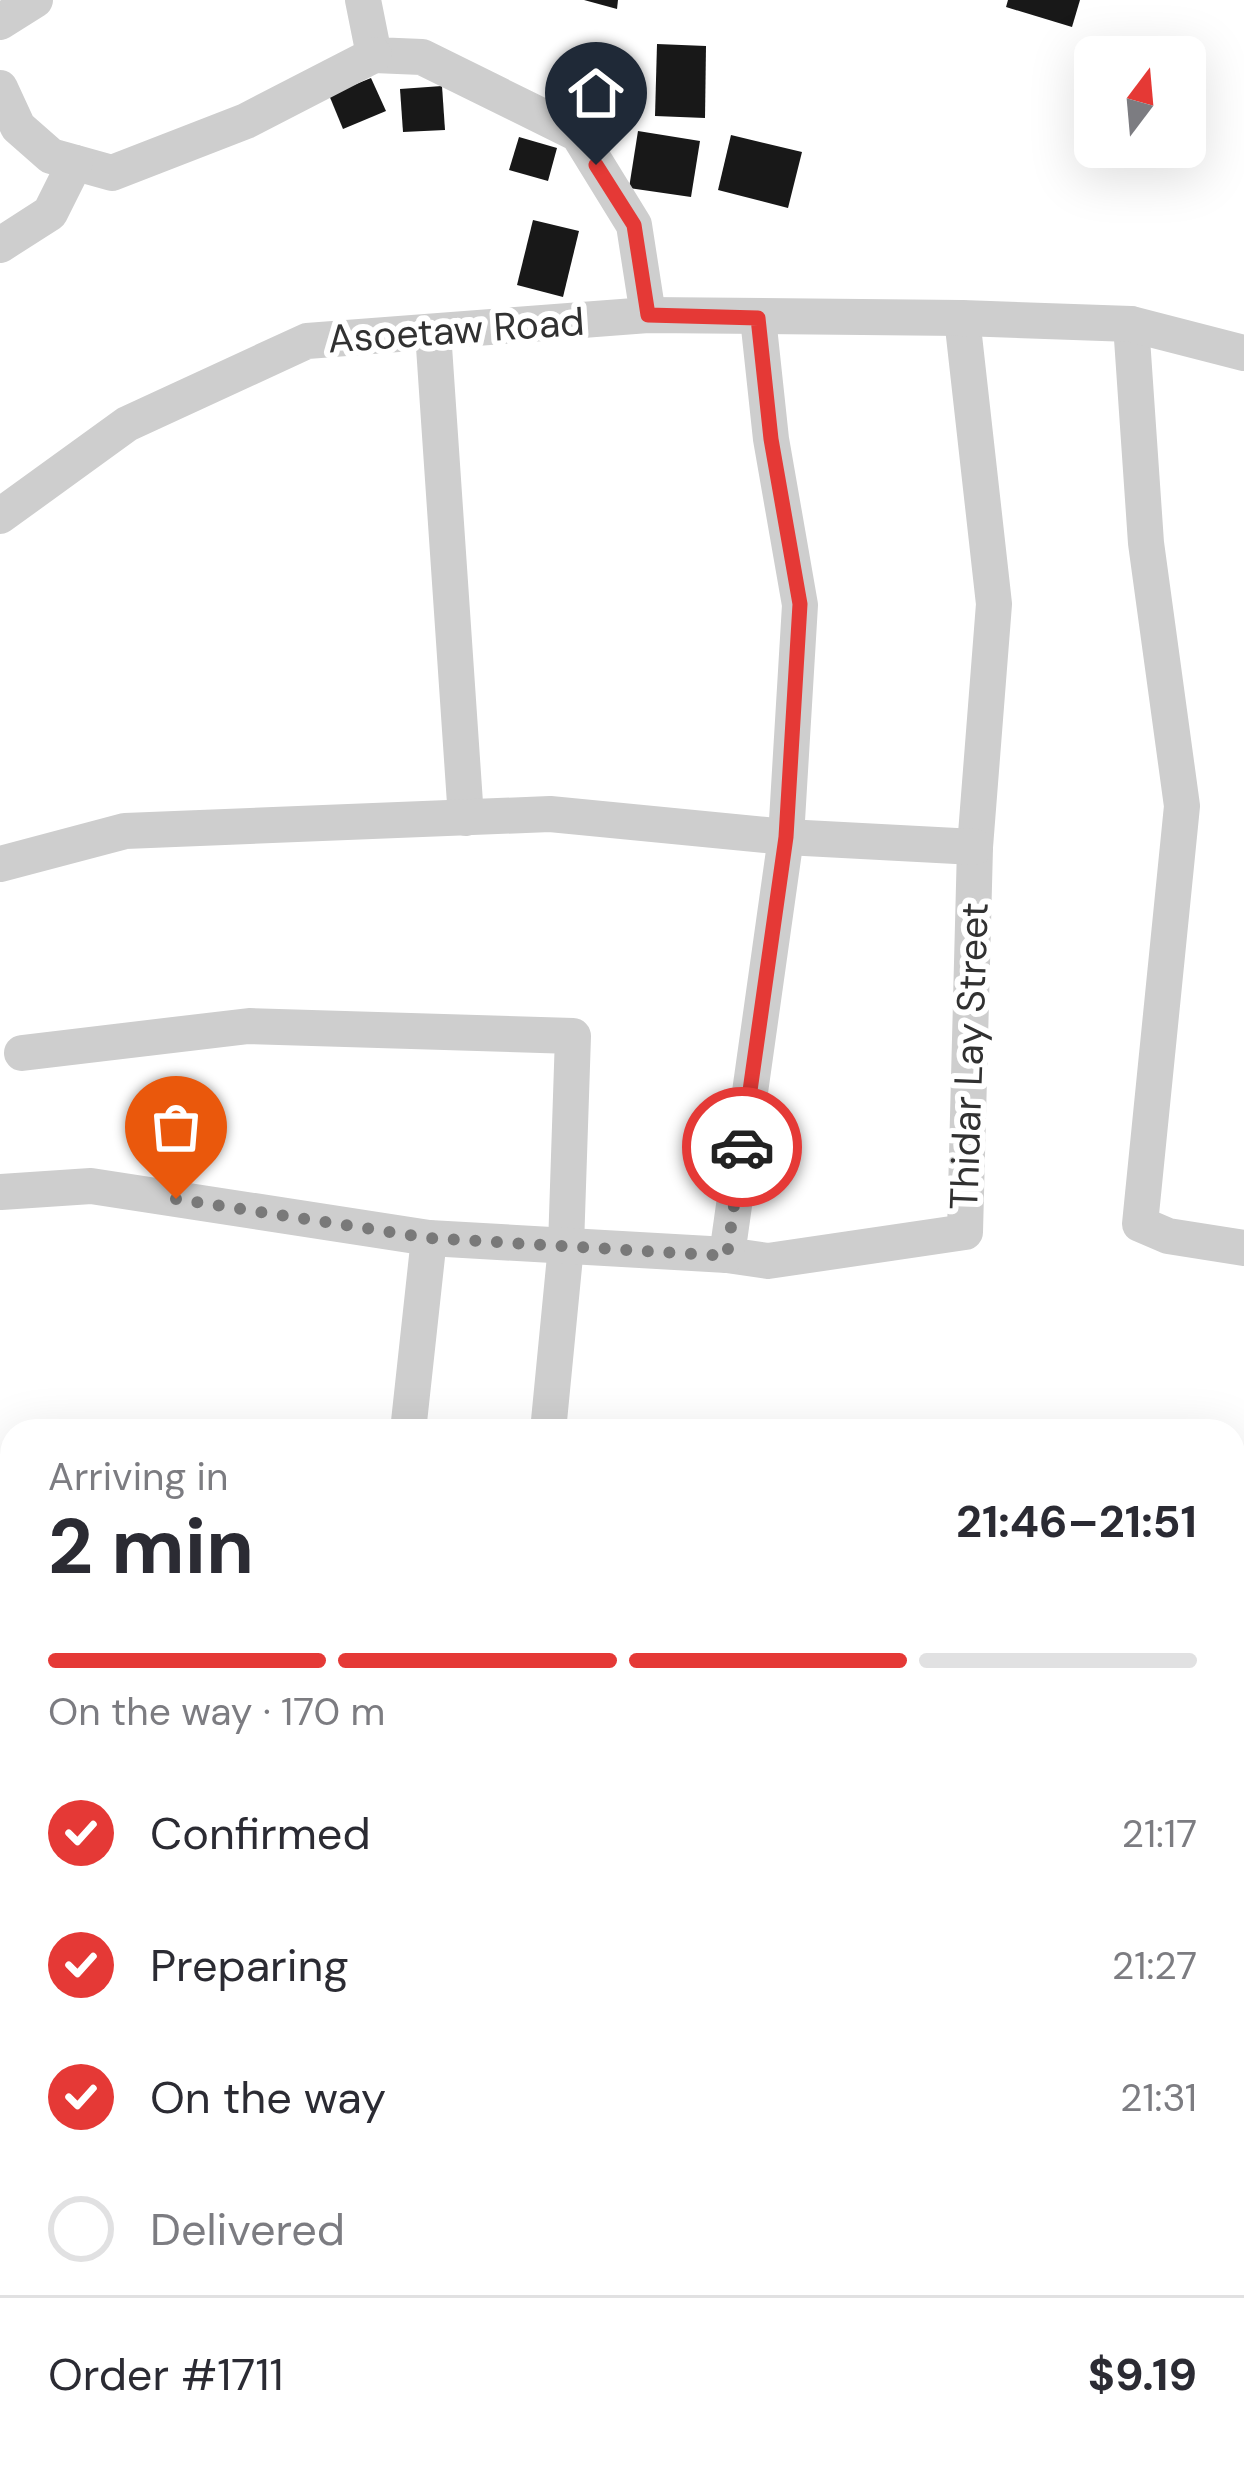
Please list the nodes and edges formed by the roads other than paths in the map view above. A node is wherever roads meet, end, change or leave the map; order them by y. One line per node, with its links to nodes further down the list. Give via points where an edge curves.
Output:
1 (35, 0): 3 (street)
2 (363, 0): 4 (street)
3 (0, 22)
4 (374, 55): 6 (street, via 246,121 112,173); 8 (street, via 422,57 578,134 634,225)
5 (0, 88): 6 (street, via 18,127 51,156)
6 (75, 163): 7 (street, via 50,214)
7 (0, 244)
8 (648, 315): 9 (street, Asoetaw Road); 12 (street, Asoetaw Road)
9 (758, 318): 10 (street, Asoetaw Road); 16 (street, via 800,604)
10 (962, 318): 11 (street, Asoetaw Road); 17 (street, via 994,604)
11 (1131, 324): 13 (street, Asoetaw Road); 23 (street, via 1146,543 1182,806 1139,1224)
12 (433, 332): 14 (street, Asoetaw Road, via 307,341 127,424); 15 (street)
13 (1244, 353)
14 (0, 516)
15 (466, 818): 16 (street, via 550,814); 18 (street, via 125,831)
16 (786, 837): 17 (street); 24 (street)
17 (975, 847): 24 (street, Thidar Lay Street, via 964,1232 768,1261)
18 (0, 864)
19 (22, 1053): 22 (street, via 249,1026 573,1036)
20 (1, 1192): 21 (street, via 91,1186)
21 (429, 1238): 22 (street); 25 (street)
22 (566, 1246): 24 (street); 26 (street)
23 (1244, 1248)
24 (727, 1256)
25 (409, 1419)
26 (549, 1419)

